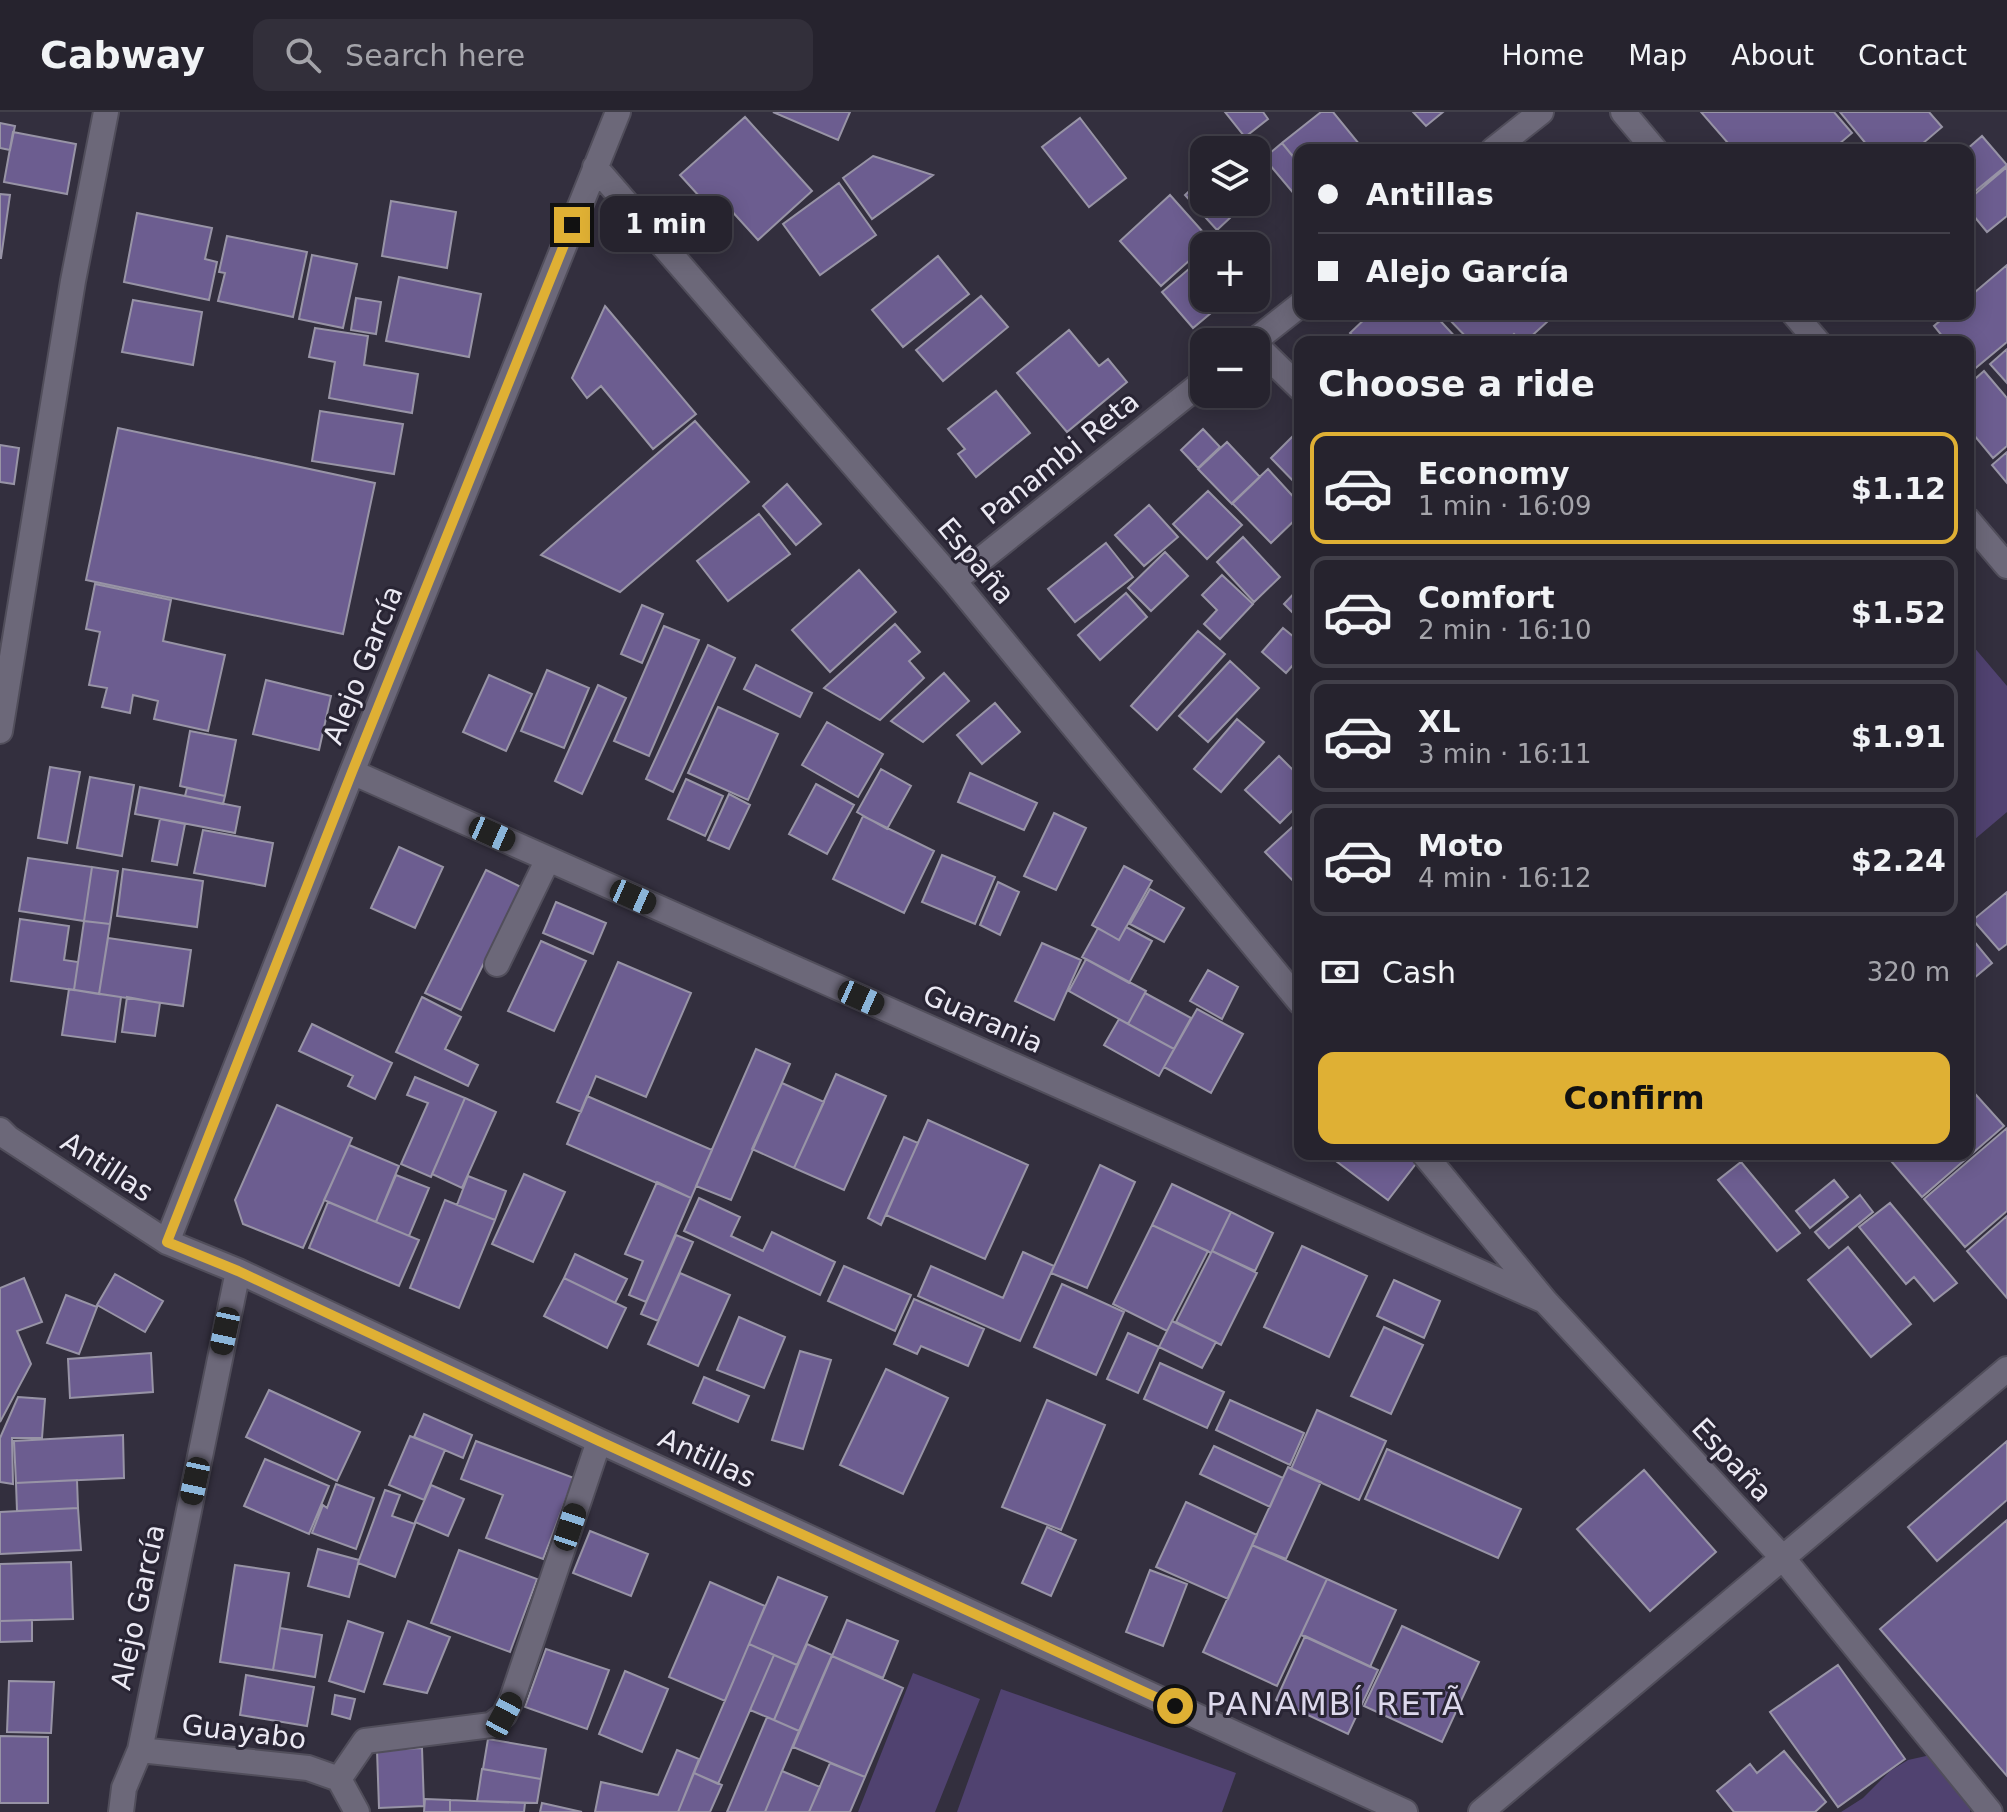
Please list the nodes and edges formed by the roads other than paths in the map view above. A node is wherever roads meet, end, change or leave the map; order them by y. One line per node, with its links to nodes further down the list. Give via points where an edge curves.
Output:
1 (106, 112): 18 (street, via 73,281)
2 (618, 112): 7 (street, Alejo García)
3 (1541, 112): 5 (street)
4 (1623, 112): 6 (street)
5 (1501, 144)
6 (1650, 144)
7 (595, 167): 17 (street, España); 19 (street, Alejo García)
8 (1294, 310): 10 (street)
9 (1799, 320): 11 (street)
10 (1270, 331)
11 (1813, 336)
12 (1270, 359): 13 (street)
13 (1294, 382)
14 (1190, 392): 17 (street, Panambi Reta)
15 (1974, 527): 16 (street)
16 (2007, 566)
17 (954, 581): 22 (street, España)
18 (0, 731)
19 (352, 772): 20 (street, Guarania); 25 (street, Alejo García)
20 (548, 859): 21 (street); 27 (street, Guarania)
21 (497, 964)
22 (1294, 995)
23 (0, 1130): 25 (street, Antillas)
24 (1429, 1160): 27 (street, España)
25 (167, 1242): 26 (street, Antillas)
26 (238, 1271): 29 (street, Antillas); 31 (street, Alejo García)
27 (1545, 1301): 30 (street, España)
28 (2007, 1369): 30 (street)
29 (599, 1441): 32 (street, via 504,1715 491,1725 365,1741); 35 (street, Antillas)
30 (1782, 1557): 36 (street); 37 (street, España)
31 (140, 1750): 32 (street, Guayabo, via 308,1768); 33 (street, Alejo García, via 124,1788)
32 (339, 1779): 34 (street)
33 (121, 1812)
34 (357, 1812)
35 (1405, 1812)
36 (1481, 1812)
37 (1990, 1812)

